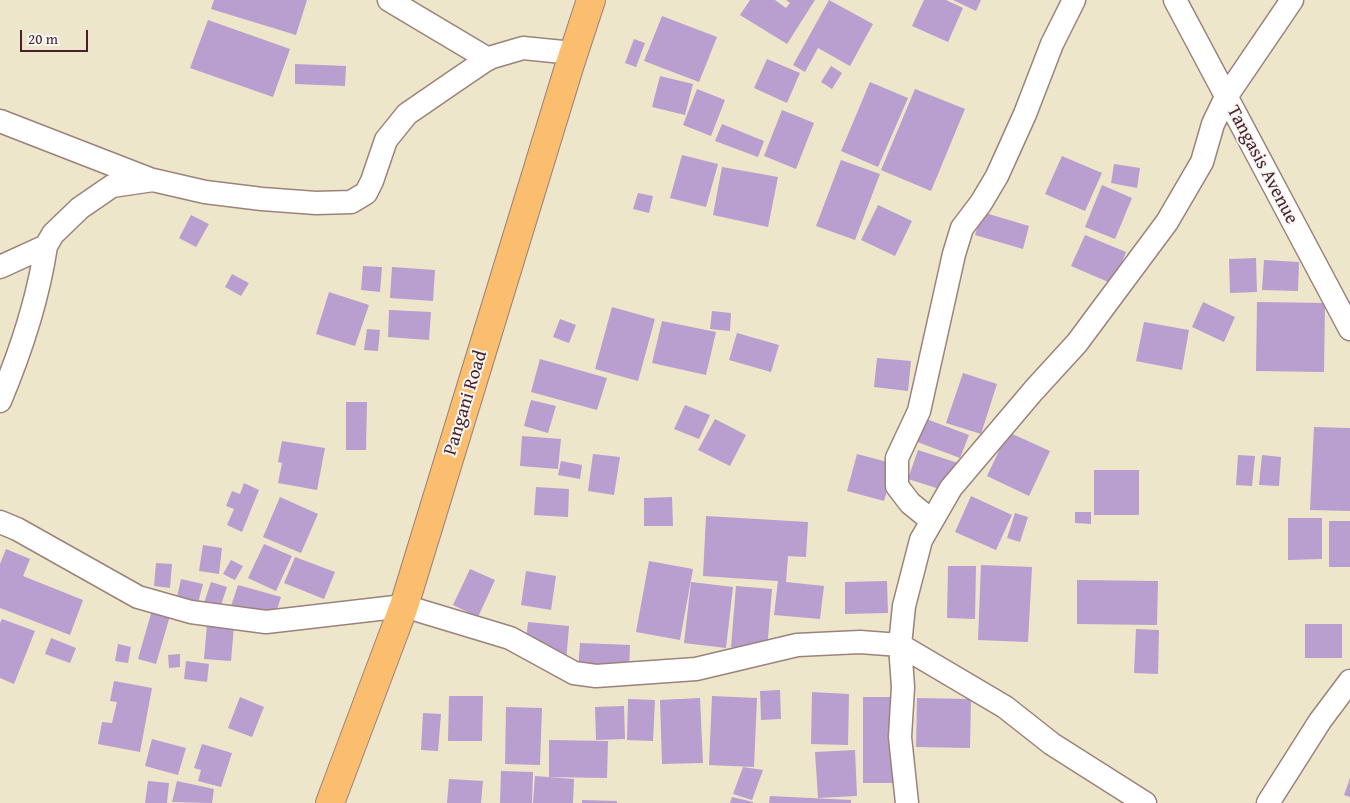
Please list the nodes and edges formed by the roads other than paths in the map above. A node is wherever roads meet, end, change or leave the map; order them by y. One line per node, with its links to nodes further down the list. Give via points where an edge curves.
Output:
1 (389, 0): 7 (street)
2 (591, 0): 6 (main road, Pangani Road)
3 (1074, 0): 15 (street, via 1052,44 997,176 962,228 919,411 897,458 897,486 910,503)
4 (1175, 0): 8 (street, Tangasis Avenue)
5 (1292, 0): 8 (street)
6 (573, 53): 7 (street, via 523,48); 17 (main road, Pangani Road)
7 (488, 59): 10 (street, via 407,114 386,140 366,193 351,202 262,199 205,192)
8 (1226, 97): 13 (street, Tangasis Avenue); 15 (street, via 1213,124 1202,162 1167,222 1077,342 951,488)
9 (0, 121): 10 (street)
10 (153, 180): 11 (street, via 112,186 80,208)
11 (46, 246): 12 (street); 14 (street, via 26,333)
12 (0, 267)
13 (1350, 329)
14 (0, 401)
15 (932, 521): 18 (street, via 920,540 904,606)
16 (0, 522): 17 (street, via 138,597 191,612 266,622)
17 (404, 606): 18 (street, via 510,638 574,673 596,676 696,669 798,645 860,642); 20 (main road, Pangani Road)
18 (900, 645): 21 (street, via 903,687 900,737); 22 (street, via 1004,707 1052,744)
19 (1350, 681): 23 (street, via 1320,721)
20 (330, 803)
21 (907, 803)
22 (1144, 803)
23 (1268, 803)

